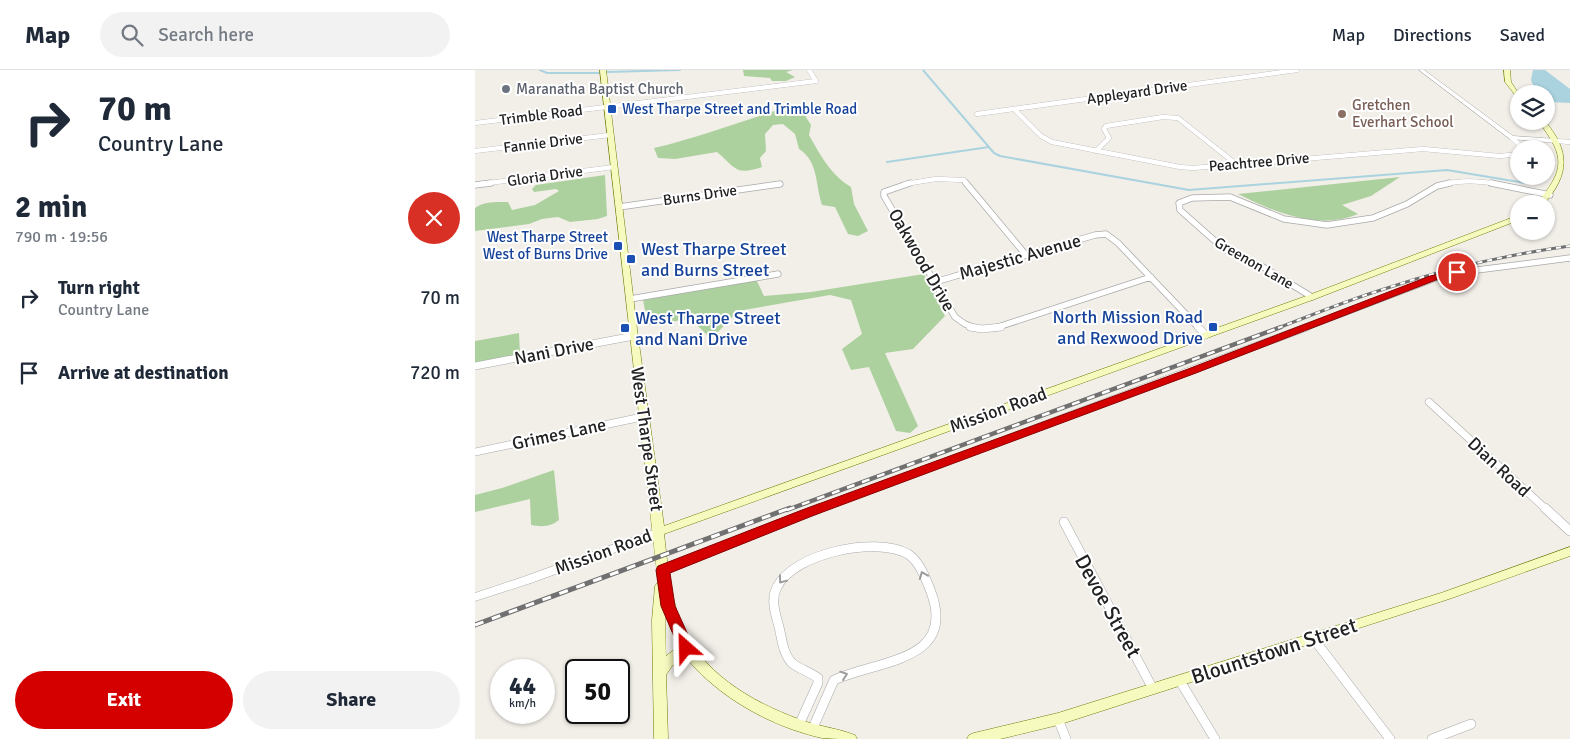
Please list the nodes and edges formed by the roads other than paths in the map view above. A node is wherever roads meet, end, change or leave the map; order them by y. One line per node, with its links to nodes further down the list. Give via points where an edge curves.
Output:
1 (603, 70): 7 (main road, West Tharpe Street)
2 (809, 70): 7 (street, Trimble Road, via 816,82)
3 (1297, 70): 8 (street, Appleyard Drive)
4 (1421, 70): 13 (street)
5 (1507, 70): 6 (main road)
6 (1510, 85)
7 (607, 107): 10 (street, Trimble Road); 12 (main road, West Tharpe Street)
8 (1014, 109): 9 (street, Appleyard Drive); 17 (street, Peachtree Drive, via 1046,140)
9 (977, 114)
10 (475, 123)
11 (1548, 130): 14 (main road)
12 (610, 135): 16 (street, Fannie Drive); 20 (main road, West Tharpe Street)
13 (1512, 138): 14 (street)
14 (1557, 141): 15 (street); 23 (main road, via 1563,169)
15 (1570, 142)
16 (475, 151)
17 (1097, 151): 19 (street, Peachtree Drive, via 1186,167); 19 (street, via 1109,138 1104,129 1106,126 1171,116 1180,119)
18 (1510, 155): 19 (street, Peachtree Drive, via 1423,149)
19 (1236, 164)
20 (614, 167): 22 (street, Gloria Drive); 24 (main road, West Tharpe Street)
21 (781, 184): 24 (street, Burns Drive)
22 (475, 185)
23 (1550, 195): 31 (street, Greenon Lane, via 1486,182 1454,182 1437,186 1407,204 1373,218 1327,225 1284,219 1230,197 1198,197 1179,202 1180,210 1217,244)
24 (619, 207): 32 (main road, West Tharpe Street)
25 (1510, 220): 31 (main road, Mission Road)
26 (1026, 255): 29 (street, Majestic Avenue, via 1106,234); 30 (street, Majestic Avenue); 30 (street, Oakwood Drive, via 968,182 947,178 886,189 883,194)
27 (1570, 258): 43 (street, via 1433,278)
28 (779, 274): 32 (street)
29 (1151, 277): 30 (street, Oakwood Drive, via 1001,327 986,329 962,324); 33 (street)
30 (935, 282)
31 (1312, 297): 33 (main road, Mission Road)
32 (630, 299): 34 (main road, West Tharpe Street)
33 (1205, 335): 40 (main road, Mission Road)
34 (634, 336): 35 (street, Nani Drive); 37 (main road, West Tharpe Street)
35 (475, 366)
36 (1429, 402): 41 (street, Dian Road)
37 (642, 417): 38 (street, Grimes Lane); 40 (main road, West Tharpe Street)
38 (475, 452)
39 (1064, 522): 50 (street, Devoe Street)
40 (659, 532): 43 (main road, West Tharpe Street); 44 (street, Mission Road)
41 (1570, 532)
42 (1569, 552): 45 (main road, Blountstown Street)
43 (663, 570): 46 (main road, via 668,606); 47 (main road, via 657,620)
44 (475, 596)
45 (1313, 638): 48 (main road, Blountstown Street); 60 (street)
46 (686, 648): 47 (main road, via 667,662); 54 (main road, via 720,682 747,701 773,716)
47 (659, 675): 55 (main road)
48 (1179, 681): 50 (main road, Blountstown Street); 59 (street)
49 (816, 688): 51 (street); 51 (street, one-way to 49, via 839,676 914,653 933,632 937,608 921,568 909,554 879,546 855,548 799,565 790,570 778,585 773,602 785,651 795,665 817,678); 54 (street)
50 (1153, 689): 52 (main road, Blountstown Street)
51 (828, 690): 54 (street)
52 (1058, 719): 57 (main road, Blountstown Street); 58 (street)
53 (1471, 724): 61 (street)
54 (805, 728): 56 (main road)
55 (661, 739)
56 (850, 739)
57 (974, 739)
58 (1066, 739)
59 (1215, 739)
60 (1390, 739)
61 (1432, 739)

